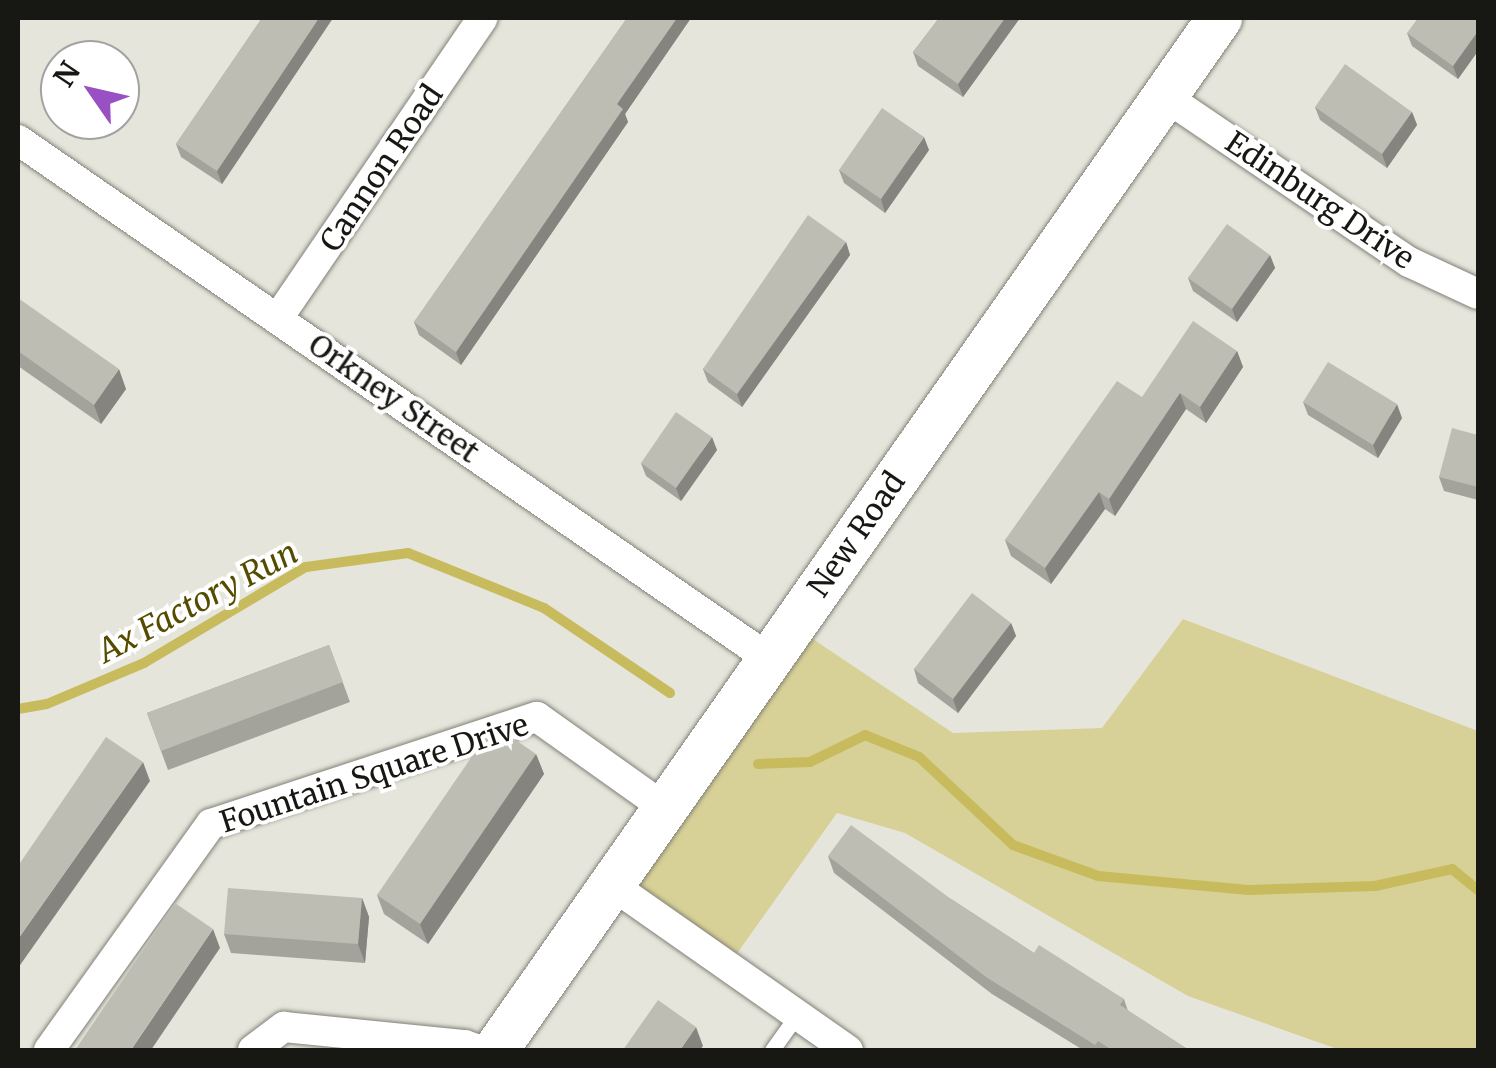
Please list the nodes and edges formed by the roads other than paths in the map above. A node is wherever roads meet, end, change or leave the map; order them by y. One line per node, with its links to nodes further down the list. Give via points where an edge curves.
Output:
1 (483, 18): 6 (street, Cannon Road)
2 (1219, 18): 3 (street, New Road)
3 (1166, 97): 5 (street, Edinburg Drive, via 1409,262); 7 (street, New Road)
4 (18, 140): 6 (street, Orkney Street)
5 (1478, 294)
6 (278, 318): 7 (street, Orkney Street)
7 (768, 658): 8 (street, New Road)
8 (665, 808): 9 (street, New Road); 11 (street, Fountain Square Drive, via 536,716 211,824)
9 (612, 885): 10 (street); 14 (street, New Road)
10 (797, 1015): 15 (lane); 16 (street)
11 (48, 1050)
12 (253, 1050): 13 (street, via 284,1028)
13 (480, 1050)
14 (495, 1050)
15 (772, 1050)
16 (848, 1050)

